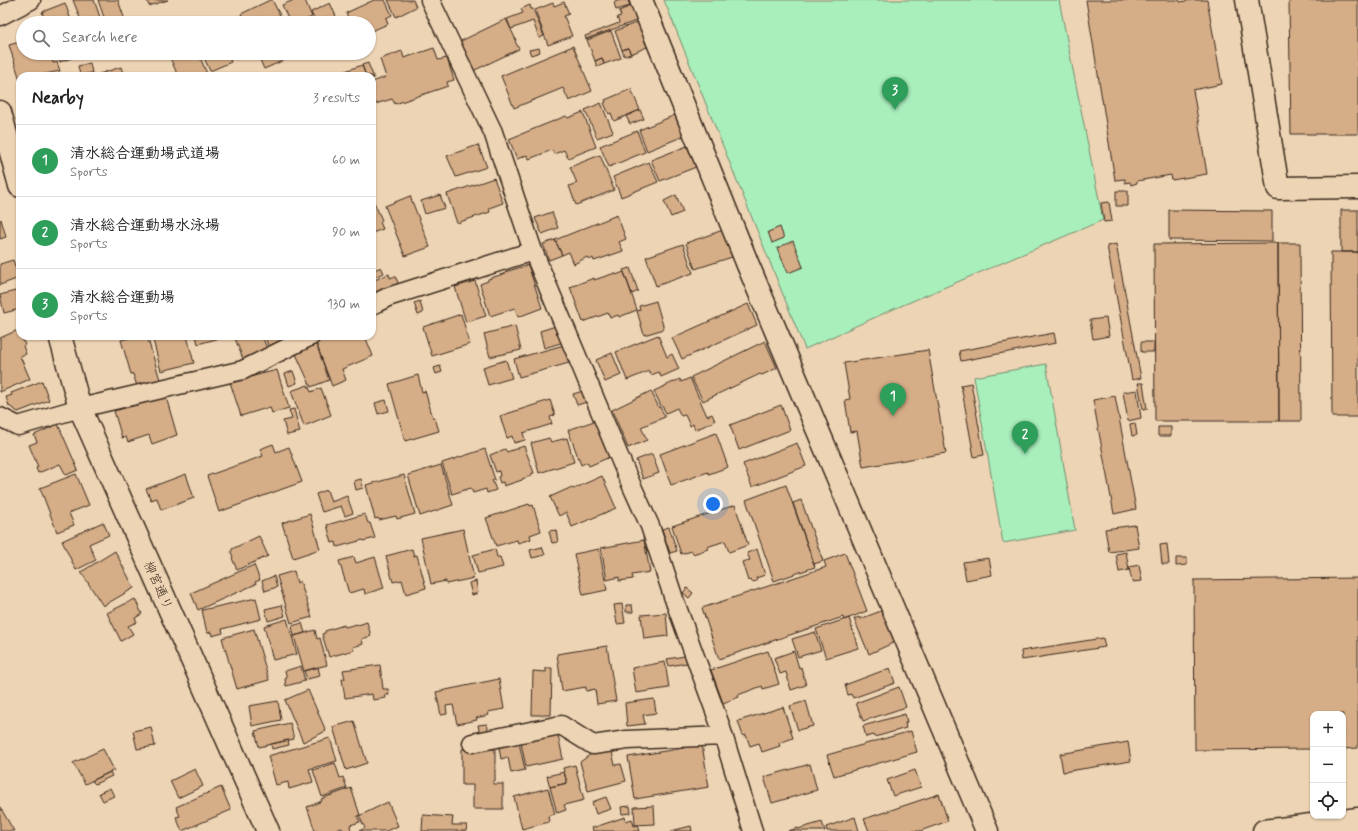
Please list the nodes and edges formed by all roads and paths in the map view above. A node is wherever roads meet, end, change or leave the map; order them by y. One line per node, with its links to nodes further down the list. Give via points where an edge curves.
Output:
1 (31, 0): 5 (street)
2 (430, 0): 9 (street, via 493,132)
3 (641, 0): 20 (street, via 748,265)
4 (1247, 0): 8 (street, via 1278,188)
5 (0, 16)
6 (0, 112): 7 (street)
7 (16, 171)
8 (1358, 187)
9 (533, 251): 10 (street); 15 (street, via 650,526)
10 (376, 303)
11 (61, 340): 13 (street, 柳宮通り)
12 (303, 340): 13 (street, via 243,370)
13 (80, 408): 14 (street, via 18,426); 18 (street, 柳宮通り)
14 (0, 417)
15 (723, 736): 16 (street, via 628,740 593,745 561,725); 19 (street)
16 (472, 743)
17 (1358, 819): 21 (street)
18 (268, 831)
19 (753, 831)
20 (987, 831)
21 (1264, 831)

